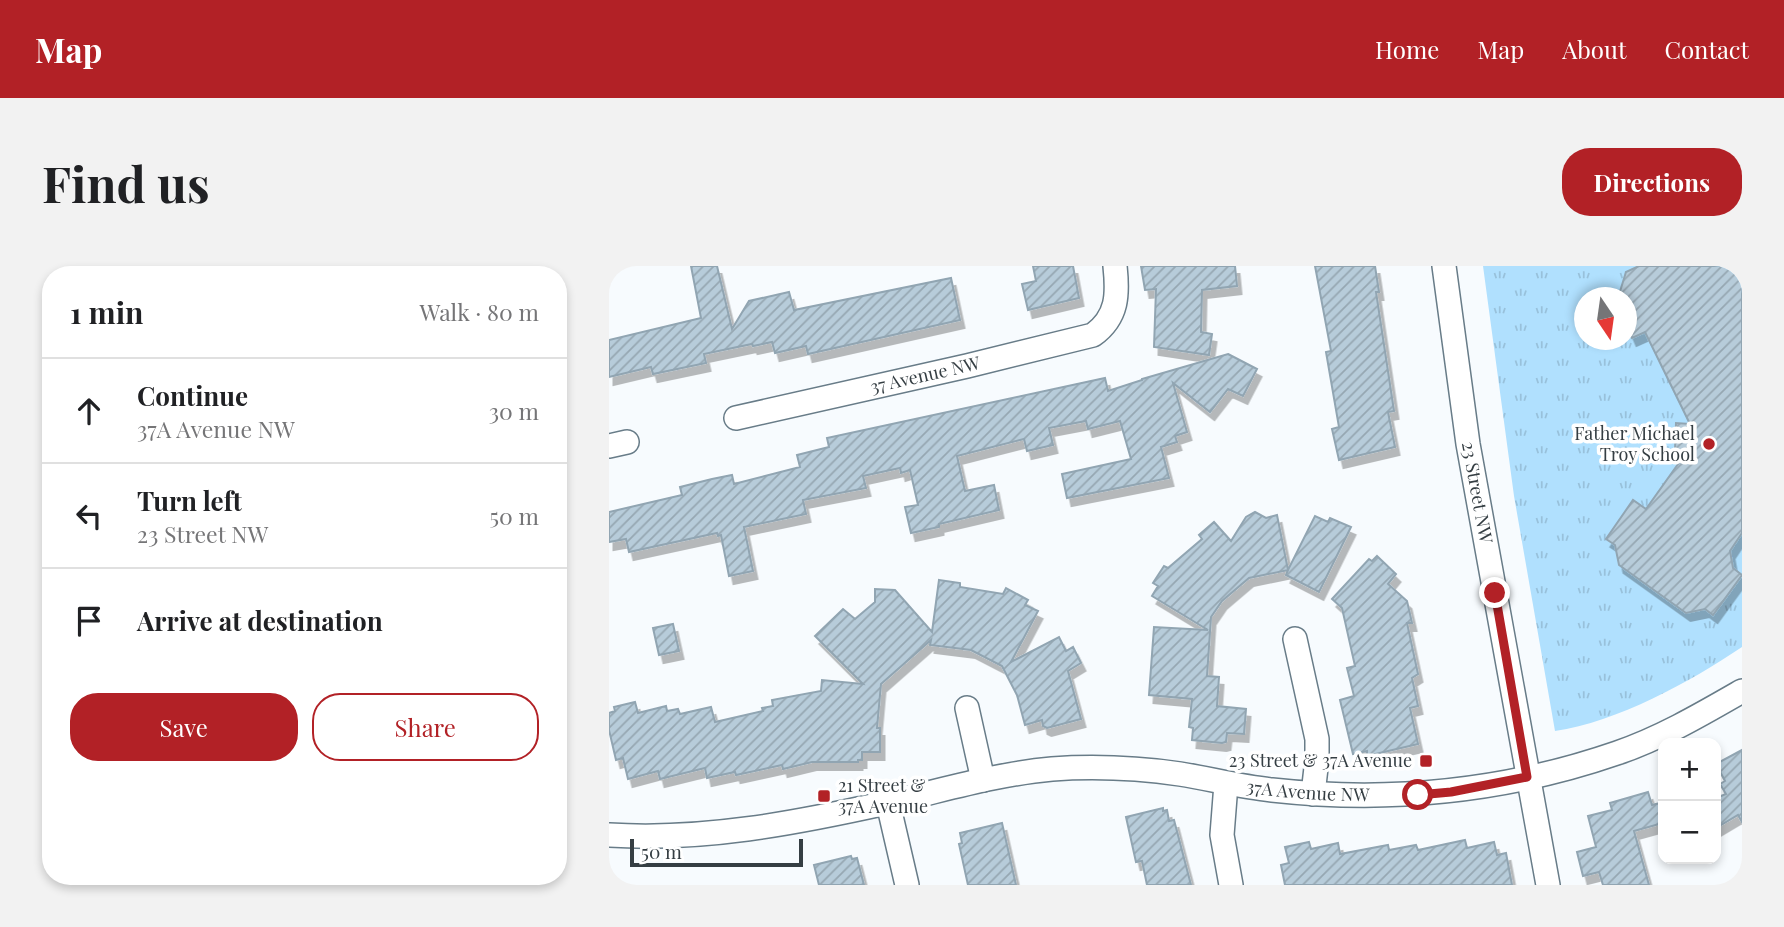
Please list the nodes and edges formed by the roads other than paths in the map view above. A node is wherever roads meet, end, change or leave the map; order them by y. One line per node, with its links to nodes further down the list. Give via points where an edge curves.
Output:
1 (1115, 266): 3 (street, 37 Avenue NW, via 1114,310 1109,320 1081,339)
2 (1444, 266): 7 (street, 23 Street NW, via 1470,456)
3 (736, 418)
4 (1296, 639): 10 (street, via 1317,739)
5 (1742, 691): 7 (street, 37A Avenue NW, via 1618,753)
6 (967, 708): 8 (street)
7 (1527, 777): 10 (street, 37A Avenue NW, via 1440,793); 15 (street, 23 Street NW)
8 (983, 780): 9 (street, 37A Avenue NW, via 1050,769 1114,768); 11 (street, 37A Avenue NW)
9 (1226, 784): 10 (street, 37A Avenue NW); 14 (street, via 1222,835)
10 (1313, 794)
11 (888, 803): 12 (street, 37A Avenue NW, via 757,828); 13 (street)
12 (609, 835)
13 (907, 885)
14 (1231, 885)
15 (1548, 885)

